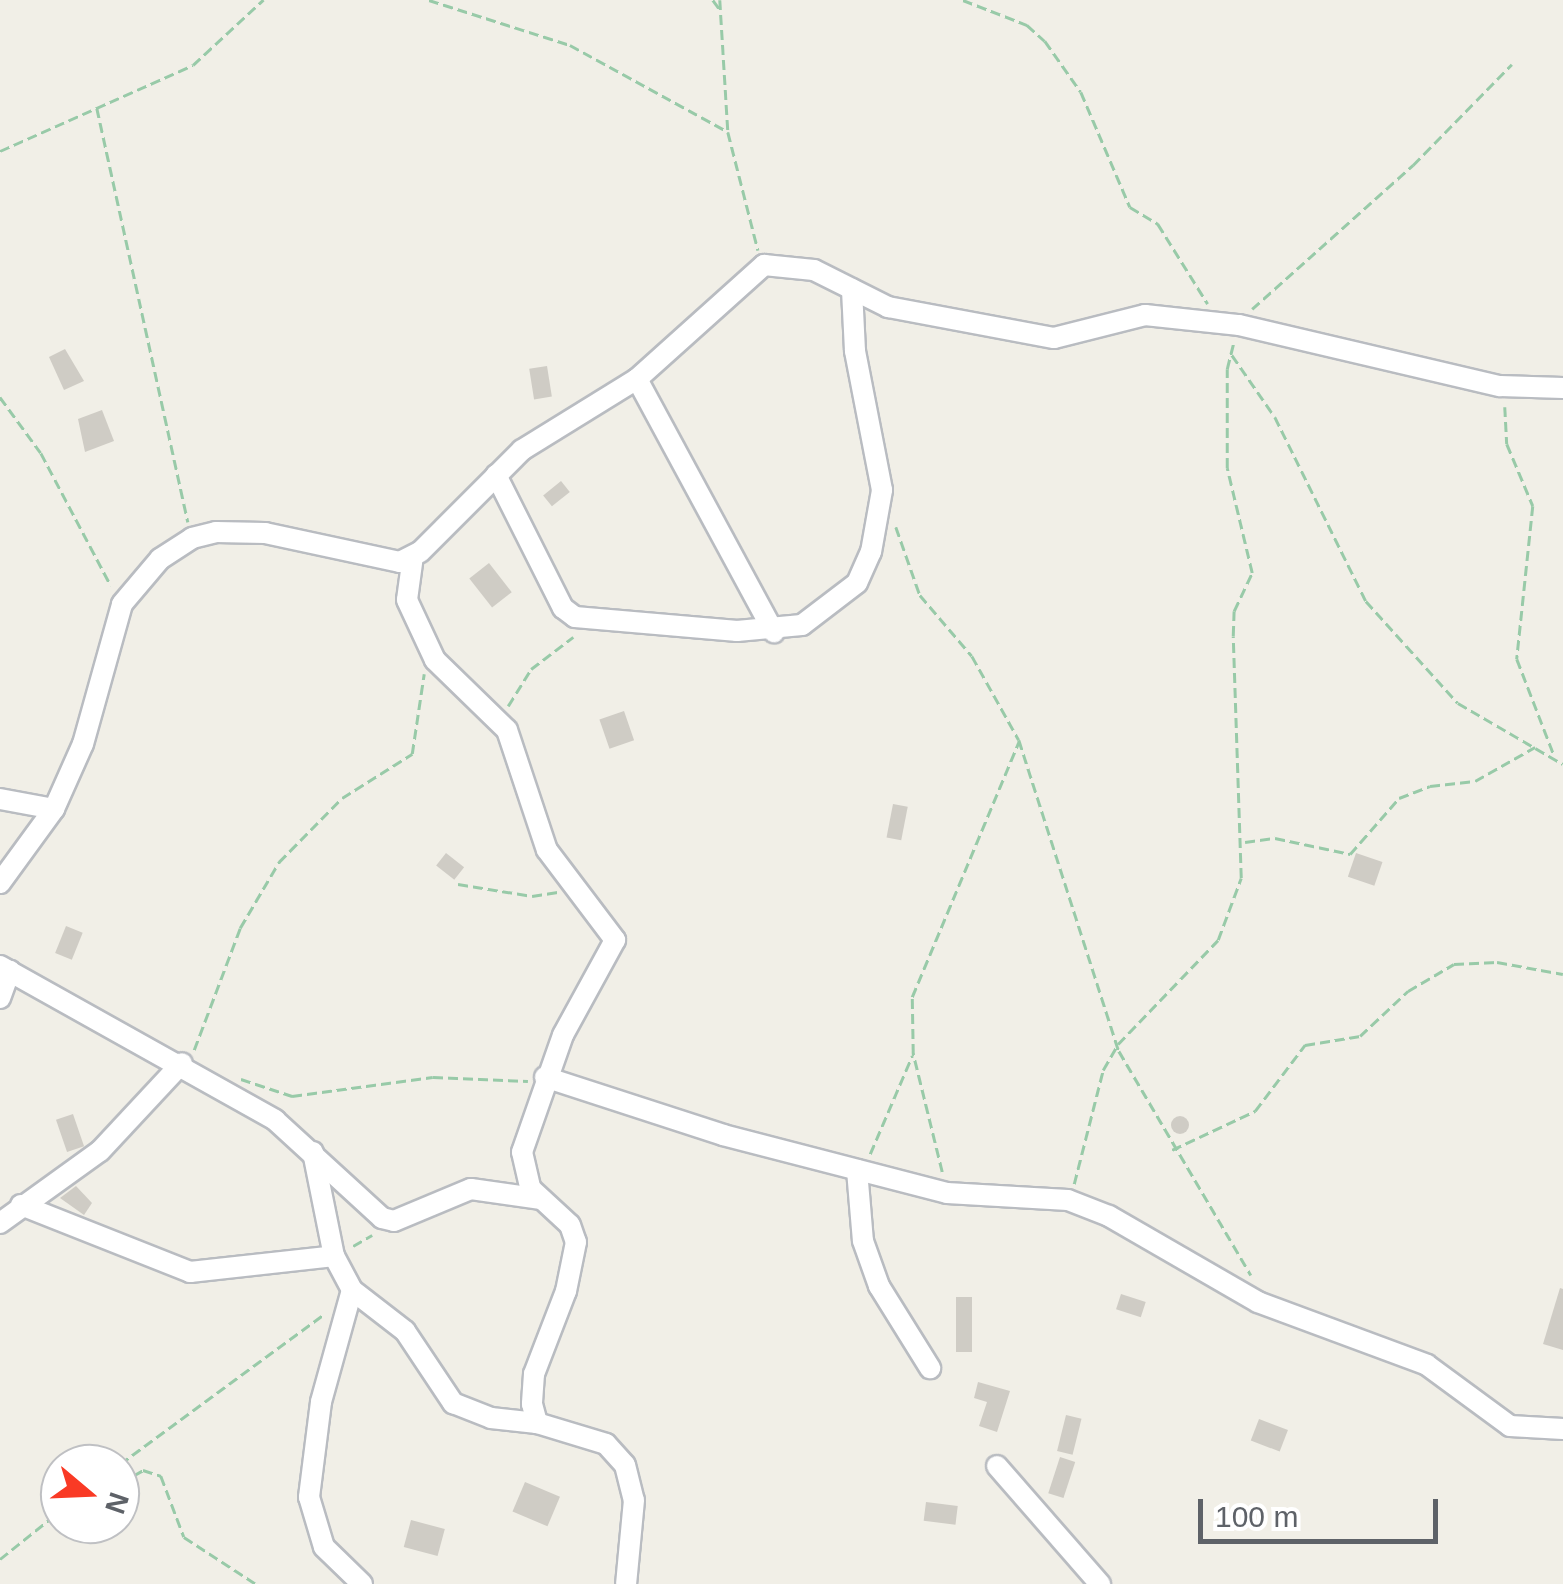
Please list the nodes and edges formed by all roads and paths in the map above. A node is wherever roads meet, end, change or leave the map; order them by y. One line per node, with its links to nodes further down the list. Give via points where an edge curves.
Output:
1 (262, 0): 8 (path, via 193,65)
2 (429, 0): 9 (path, via 570,45)
3 (713, 0): 6 (path)
4 (720, 0): 6 (path)
5 (963, 0): 13 (path, via 1027,25 1068,70 1116,161 1130,207 1158,224)
6 (722, 12): 9 (path)
7 (1512, 64): 13 (path)
8 (97, 108): 10 (path); 21 (path)
9 (728, 132): 11 (path)
10 (0, 151)
11 (764, 265): 12 (street, via 814,270); 15 (street)
12 (852, 289): 13 (street, via 888,306 1054,338 1145,315); 25 (street, via 854,351 882,490 871,552 857,583 832,609)
13 (1229, 324): 14 (path); 16 (street)
14 (1231, 354): 29 (path, via 1276,418 1366,601 1458,703); 34 (path, via 1227,468 1252,573 1234,610 1233,636 1236,819)
15 (637, 379): 19 (street, via 566,418); 25 (street)
16 (1500, 386): 17 (street); 30 (path, via 1507,444 1533,506 1516,659)
17 (1563, 388)
18 (0, 397): 23 (path, via 41,453)
19 (496, 475): 22 (street); 24 (street, via 563,608)
20 (893, 519): 28 (path, via 920,595 972,656)
21 (192, 538): 22 (street, via 265,533 366,557 400,562); 23 (street, via 160,559)
22 (412, 556): 27 (street, via 407,600 435,660)
23 (122, 604): 33 (street, via 84,744)
24 (575, 616): 25 (street); 27 (path, via 573,637 531,668)
25 (774, 632)
26 (426, 660): 43 (path, via 412,754 350,792 279,862 240,928)
27 (494, 719): 37 (street, via 510,737 546,850)
28 (1019, 740): 41 (path); 42 (path, via 912,997)
29 (1536, 746): 30 (path); 34 (path, via 1475,781 1399,798 1350,854 1259,836)
30 (1556, 760): 31 (path)
31 (1563, 764)
32 (0, 799): 33 (street)
33 (54, 809): 35 (street)
34 (1244, 842): 41 (path, via 1235,904 1218,940)
35 (0, 884)
36 (458, 884): 37 (path, via 532,896)
37 (579, 890): 45 (street, via 615,940)
38 (5, 968): 40 (street); 43 (street)
39 (1563, 974): 46 (path, via 1498,962 1454,964 1408,990 1360,1036 1305,1045 1256,1111)
40 (0, 998)
41 (1118, 1044): 46 (path); 51 (path, via 1104,1070)
42 (912, 1054): 48 (path); 49 (path)
43 (184, 1064): 47 (street, via 275,1120); 52 (street, via 100,1151)
44 (228, 1074): 45 (path, via 292,1096 433,1077)
45 (545, 1079): 48 (street); 50 (street, via 522,1152 530,1188)
46 (1172, 1150): 56 (path)
47 (313, 1152): 53 (street, via 382,1218); 54 (street)
48 (860, 1170): 49 (street); 57 (street, via 863,1241 878,1286)
49 (947, 1192): 51 (street)
50 (541, 1198): 53 (street, via 471,1189); 58 (street, via 570,1225 576,1242 566,1291 534,1374)
51 (1068, 1200): 56 (street)
52 (7, 1211): 54 (street, via 190,1272)
53 (394, 1221): 54 (path)
54 (334, 1256): 55 (street)
55 (351, 1294): 58 (street, via 404,1331 453,1403 491,1418); 60 (path); 66 (street, via 321,1402 309,1498 324,1547)
56 (1270, 1306): 59 (street, via 1427,1365 1510,1426)
57 (930, 1368)
58 (537, 1423): 67 (street, via 606,1444 625,1466 634,1500)
59 (1563, 1430)
60 (140, 1449)
61 (997, 1466): 68 (street)
62 (140, 1472): 65 (path, via 161,1476 184,1537)
63 (40, 1527): 64 (path)
64 (0, 1559)
65 (256, 1584)
66 (362, 1584)
67 (626, 1584)
68 (1100, 1584)

